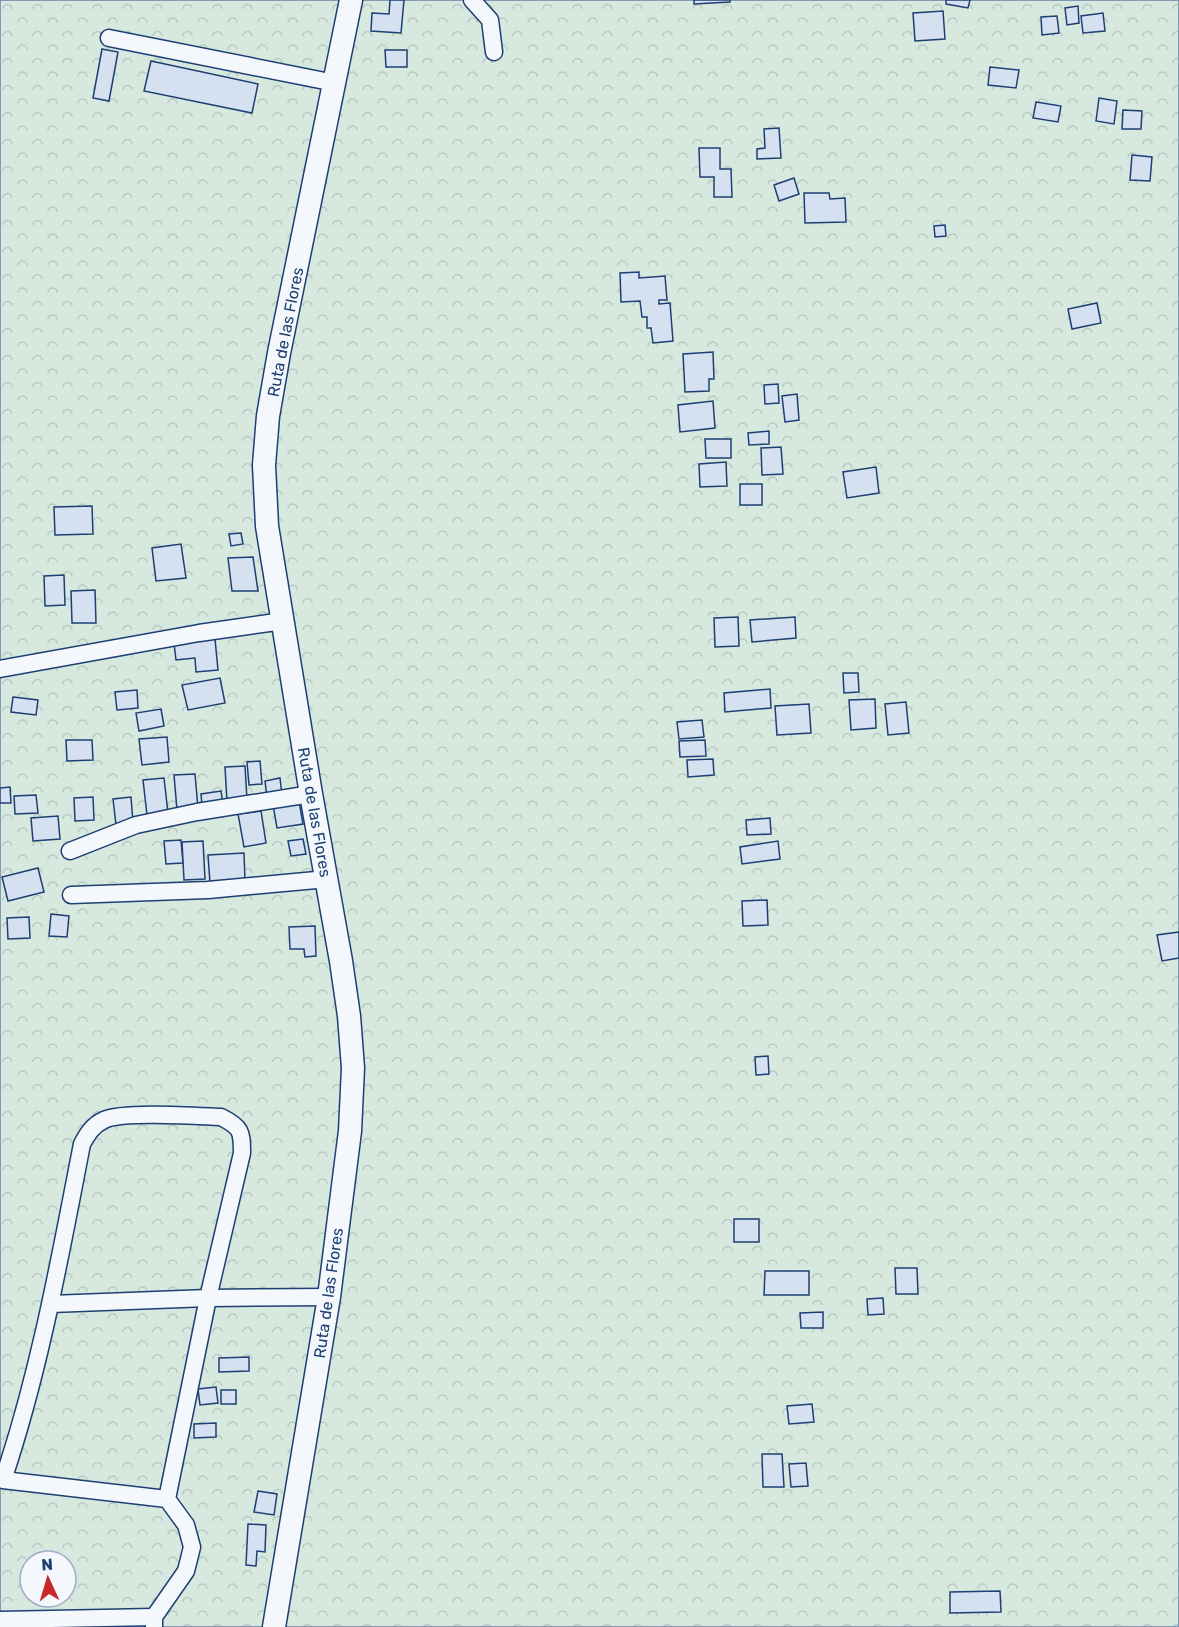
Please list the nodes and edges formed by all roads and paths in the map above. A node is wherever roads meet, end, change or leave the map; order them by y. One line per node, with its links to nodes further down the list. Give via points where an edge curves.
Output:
1 (351, 0): 5 (main road, Ruta de las Flores)
2 (472, 0): 4 (street, via 490,20)
3 (109, 38): 5 (street)
4 (494, 52)
5 (335, 83): 6 (main road, Ruta de las Flores, via 268,416 264,465 267,526)
6 (283, 621): 7 (street); 8 (main road, Ruta de las Flores)
7 (0, 669)
8 (311, 794): 9 (street, via 136,825); 10 (main road, Ruta de las Flores)
9 (70, 851)
10 (327, 879): 11 (street, via 208,890); 12 (main road, Ruta de las Flores, via 349,1016 352,1068 350,1131)
11 (71, 895)
12 (329, 1297): 13 (street); 19 (main road, Ruta de las Flores)
13 (208, 1298): 14 (street); 14 (street, via 242,1153 242,1137 235,1124 221,1117 121,1116 104,1119 90,1129 82,1144); 16 (street)
14 (51, 1304): 15 (street, via 21,1426)
15 (2, 1482): 16 (street)
16 (167, 1498): 18 (street, via 186,1525 192,1547 186,1571)
17 (0, 1620): 18 (street)
18 (154, 1622)
19 (274, 1627)

